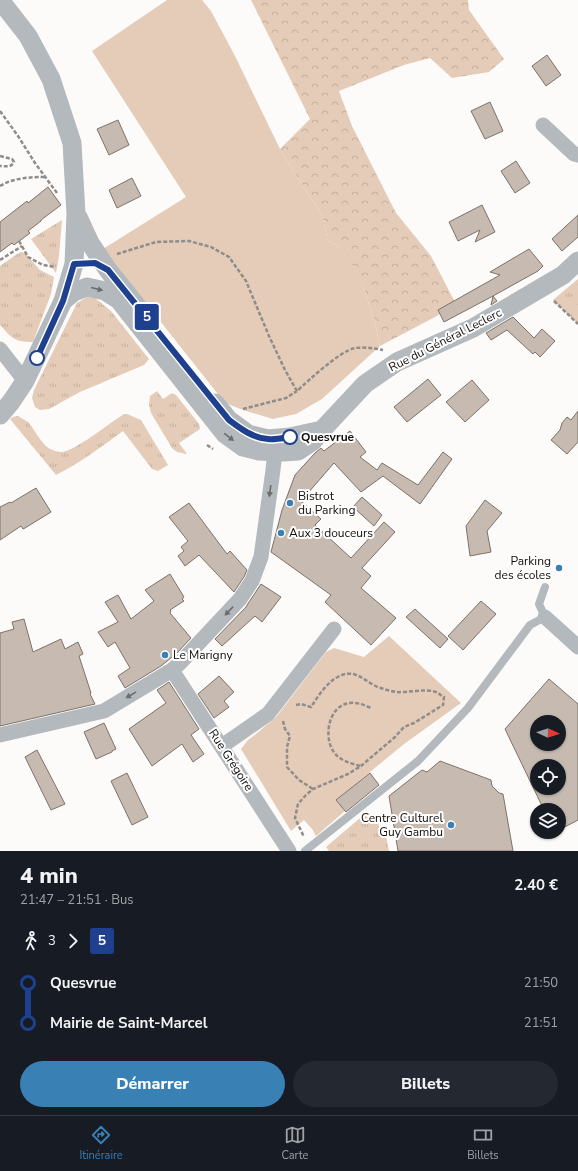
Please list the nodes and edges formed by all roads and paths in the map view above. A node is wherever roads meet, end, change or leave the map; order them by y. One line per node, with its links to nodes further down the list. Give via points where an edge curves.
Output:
1 (0, 0): 10 (street, via 28,36 51,79 72,144)
2 (0, 111): 7 (path)
3 (544, 125): 4 (street)
4 (578, 155)
5 (0, 156): 6 (path, via 14,162 10,167)
6 (0, 166)
7 (46, 177): 8 (path, via 7,182); 9 (path)
8 (0, 186)
9 (60, 197)
10 (76, 214): 15 (street, via 90,243); 16 (street)
11 (19, 241): 12 (path)
12 (22, 246): 13 (path); 16 (path, via 28,257 43,265)
13 (0, 260)
14 (578, 261): 17 (street, Rue du Général Leclerc, via 563,275)
15 (105, 264): 16 (street); 23 (path, via 156,242 189,241 211,247 229,258 246,281 269,336); 24 (street)
16 (73, 267): 18 (street)
17 (540, 288): 19 (path); 21 (street, Rue du Général Leclerc, via 473,328)
18 (63, 301): 22 (street); 26 (street, one-way to 26, via 87,286 105,291 119,300 225,434 242,447 258,451)
19 (578, 324)
20 (0, 349): 22 (street)
21 (410, 356): 23 (path, via 402,352 368,347 353,348 338,356); 26 (street, Rue du Général Leclerc, via 365,384 322,430 290,437)
22 (25, 381): 25 (street)
23 (297, 391): 24 (path, via 286,398)
24 (224, 413): 26 (street, via 248,434 268,439)
25 (0, 415)
26 (275, 445): 31 (street, one-way to 31, via 261,557 252,581 240,599)
27 (545, 587): 28 (lane, via 539,604)
28 (545, 617): 30 (street); 39 (lane, via 530,625 468,708 418,761)
29 (334, 629): 36 (street, via 268,714)
30 (578, 647)
31 (172, 670): 35 (street, one-way to 35, via 104,712); 36 (street, Rue Grégoire)
32 (292, 706): 37 (path, via 301,704 311,707 332,681 343,674 353,673 378,688 395,692 425,690 444,697 443,704 404,727)
33 (371, 708): 37 (path, via 350,702 341,705 330,720 329,742 332,750 339,758)
34 (284, 716): 38 (path, via 284,727 290,736 287,767 298,780)
35 (0, 735)
36 (222, 746): 40 (street, Rue Grégoire)
37 (361, 766): 38 (path)
38 (313, 789): 39 (path, via 298,804 295,818)
39 (307, 849)
40 (289, 851)

